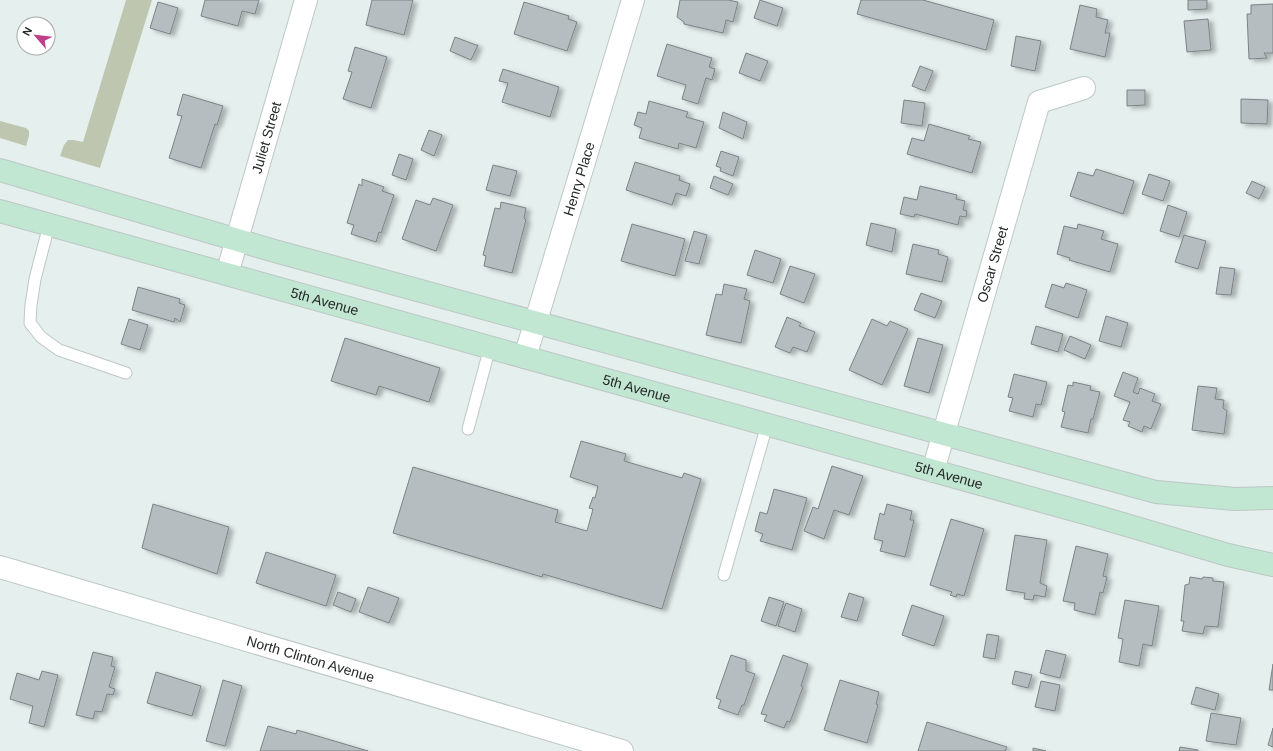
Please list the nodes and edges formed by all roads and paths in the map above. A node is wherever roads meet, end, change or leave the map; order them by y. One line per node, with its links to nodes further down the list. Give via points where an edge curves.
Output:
1 (306, 0): 7 (street, Juliet Street)
2 (633, 0): 9 (street, Henry Place)
3 (1084, 88): 15 (street, Oscar Street, via 1039,102)
4 (0, 170): 7 (main road)
5 (0, 211): 6 (main road, 5th Avenue)
6 (49, 225): 8 (main road, 5th Avenue); 12 (lane, via 35,279 30,323 41,337 59,350)
7 (237, 240): 8 (street, Juliet Street); 9 (main road)
8 (226, 274): 10 (main road, 5th Avenue)
9 (534, 322): 11 (street, Henry Place); 15 (main road)
10 (490, 347): 11 (main road, 5th Avenue); 14 (lane)
11 (524, 357): 13 (main road, 5th Avenue)
12 (126, 373)
13 (767, 425): 16 (main road, 5th Avenue); 20 (lane)
14 (468, 429)
15 (943, 434): 16 (street, Oscar Street); 17 (main road, via 1156,492 1235,500)
16 (933, 471): 18 (main road, 5th Avenue)
17 (1273, 498)
18 (1273, 566)
19 (0, 567): 21 (street, North Clinton Avenue)
20 (724, 575)
21 (622, 751)

